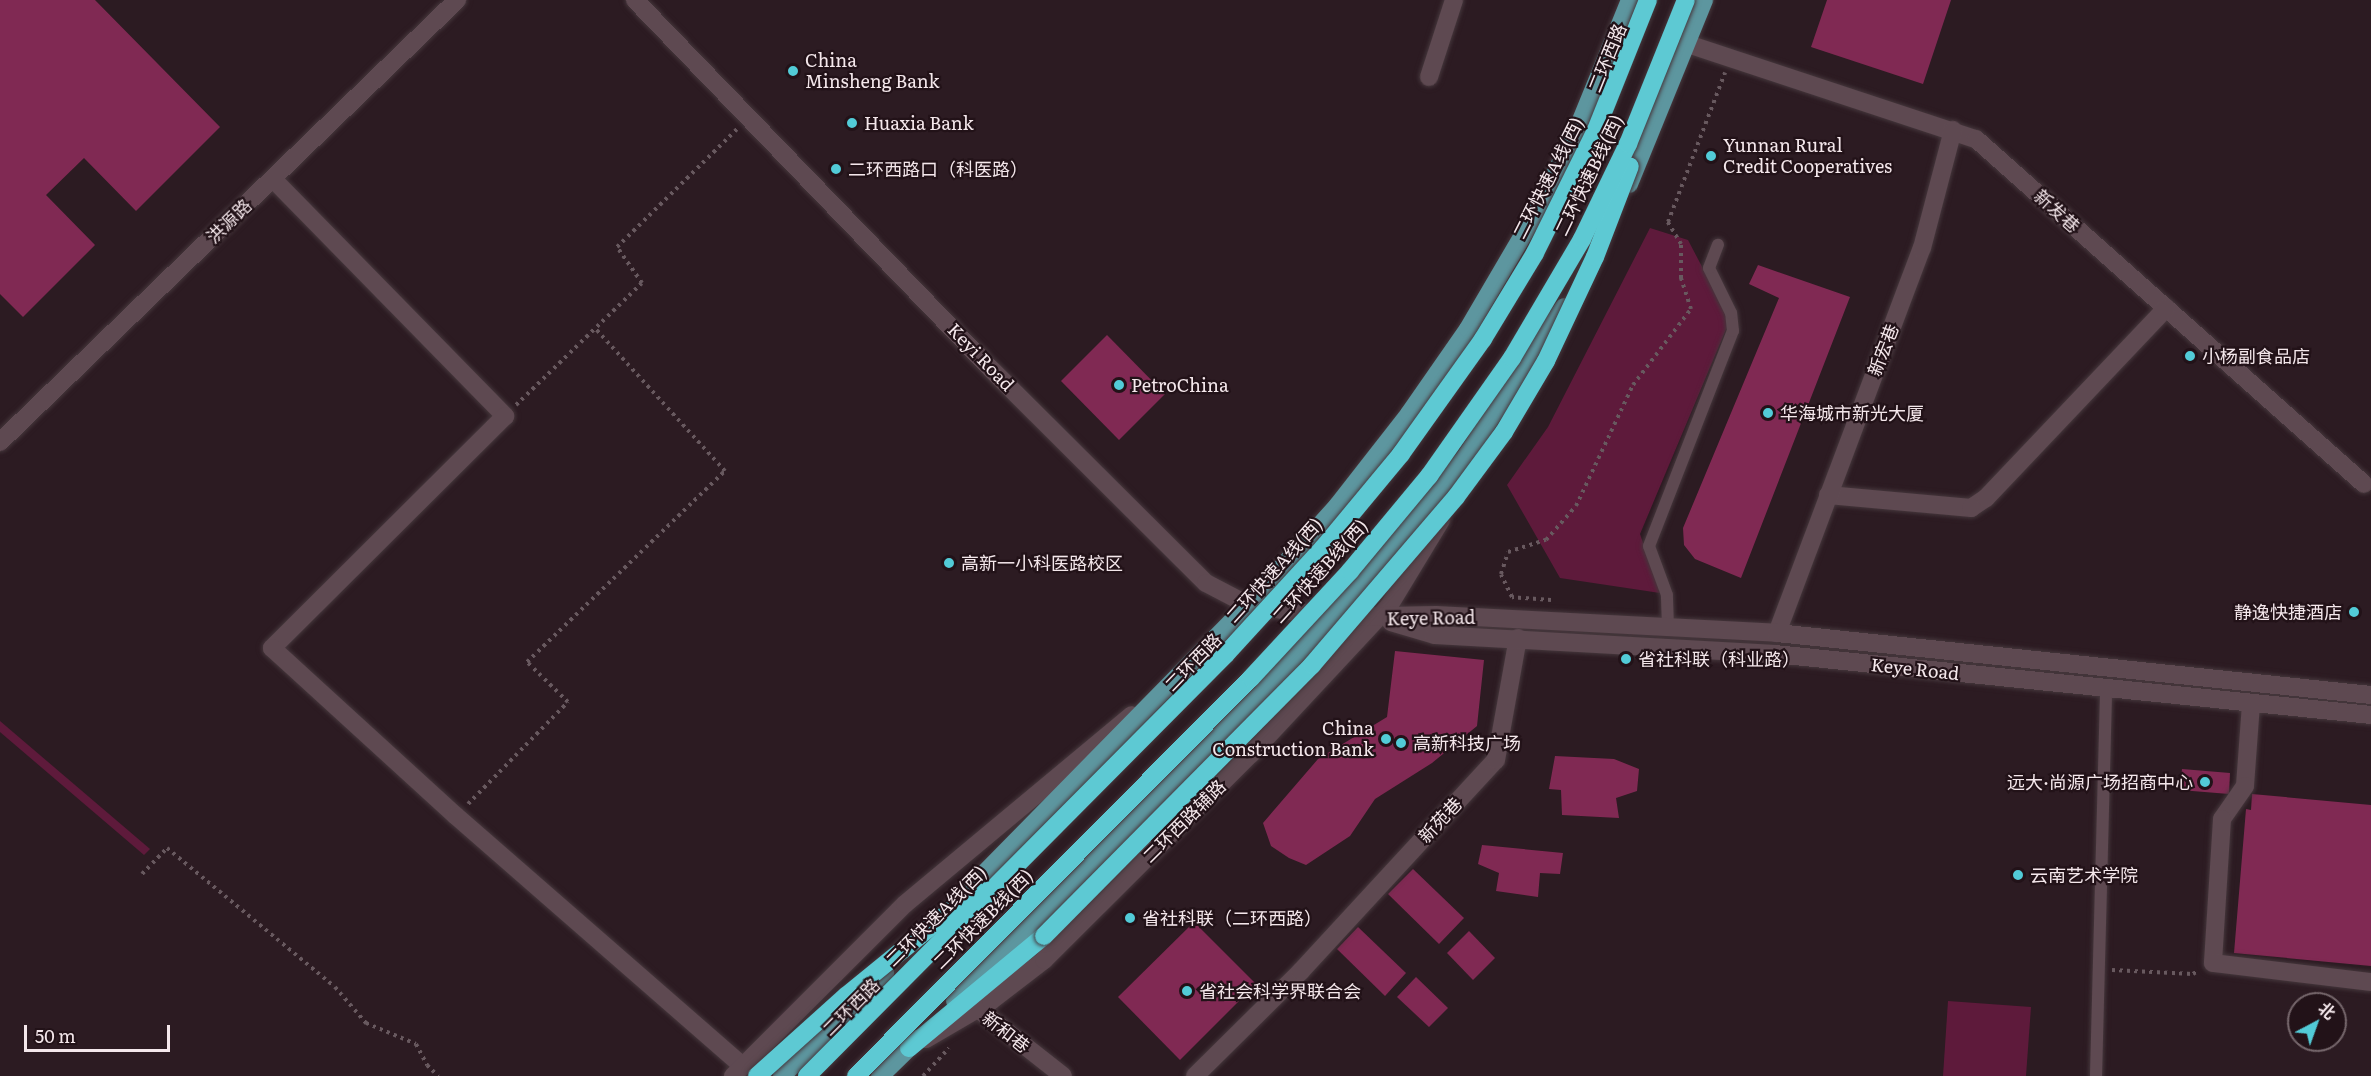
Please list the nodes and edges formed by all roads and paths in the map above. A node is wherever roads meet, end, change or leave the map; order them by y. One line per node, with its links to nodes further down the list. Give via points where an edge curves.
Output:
1 (457, 0): 14 (street, 洪源路)
2 (634, 0): 12 (street, Keyi Road)
3 (1454, 0): 10 (street)
4 (1630, 0): 24 (main road, 二环西路, via 1566,154 1468,329 1388,444)
5 (1648, 0): 35 (highway, 二环快速A线(西), bridge, via 1567,193 1501,310 1445,396 1377,484 1293,582)
6 (1686, 0): 11 (highway, 二环快速B线(西), bridge)
7 (1704, 0): 8 (main road)
8 (1688, 44): 9 (street, 新发巷); 20 (main road, via 1637,168 1586,268 1527,367)
9 (1731, 58): 13 (street, 新发巷); 23 (path, via 1695,143 1668,222 1681,244 1681,278 1691,309 1633,385 1576,506 1546,540 1508,552 1501,574 1512,597)
10 (1429, 76)
11 (1656, 78): 42 (highway, bridge, via 1620,194 1580,291 1526,397 1480,466 1338,636 1044,936); 48 (highway, 二环快速B线(西), bridge, via 1598,208 1548,299 1473,416 1410,499 1251,678)
12 (750, 116): 17 (path, via 617,247 642,282); 24 (street, Keyi Road, via 991,369 1206,583)
13 (1953, 130): 16 (street, 新发巷, via 1976,139); 22 (street, 新宏巷, via 1922,248)
14 (273, 179): 18 (street); 19 (street, 洪源路)
15 (1718, 245): 27 (lane, via 1709,268 1731,312 1733,331 1649,546 1667,596)
16 (2166, 308): 21 (street, 新发巷); 22 (street, via 1986,498 1971,508)
17 (595, 328): 18 (path); 36 (path, via 725,471 527,662 568,702)
18 (505, 416): 36 (street, via 272,648)
19 (0, 442)
20 (1466, 456): 25 (main road); 26 (street, 二环西路辅路, via 1424,553)
21 (2364, 484)
22 (1828, 495): 28 (street, 新宏巷)
23 (1563, 602)
24 (1248, 605): 25 (street, Keyi Road); 30 (main road, 二环西路)
25 (1332, 617): 26 (street, Keyi Road); 42 (main road)
26 (1378, 618): 27 (street, Keye Road, via 1436,615); 29 (street, Keye Road, via 1435,635); 41 (street, 二环西路辅路, via 1057,949)
27 (1668, 627): 28 (street, Keye Road)
28 (1777, 633): 32 (street, Keye Road)
29 (1518, 638): 31 (street, Keye Road, via 1775,654); 52 (street, 新苑巷, via 1496,759 1301,971)
30 (1176, 680): 44 (street, via 926,885); 46 (main road, 二环西路)
31 (2106, 689): 33 (street, Keye Road); 39 (lane)
32 (2371, 695)
33 (2251, 704): 34 (street, Keye Road); 38 (street, via 2245,786 2222,819)
34 (2371, 716)
35 (1072, 810): 44 (highway, bridge, via 846,996); 47 (highway, 二环快速A线(西), bridge)
36 (456, 816): 44 (street)
37 (142, 874): 45 (path, via 167,848 335,987 366,1023 416,1044)
38 (2213, 963): 39 (path, via 2193,974); 40 (street)
39 (2099, 969): 53 (lane)
40 (2371, 982)
41 (978, 1009): 42 (street, 二环西路辅路); 51 (street, 新和巷)
42 (909, 1048): 49 (main road)
43 (946, 1052): 50 (path)
44 (744, 1072)
45 (438, 1076)
46 (782, 1076)
47 (807, 1076)
48 (856, 1076)
49 (880, 1076)
50 (923, 1076)
51 (1063, 1076)
52 (1195, 1076)
53 (2097, 1076)

